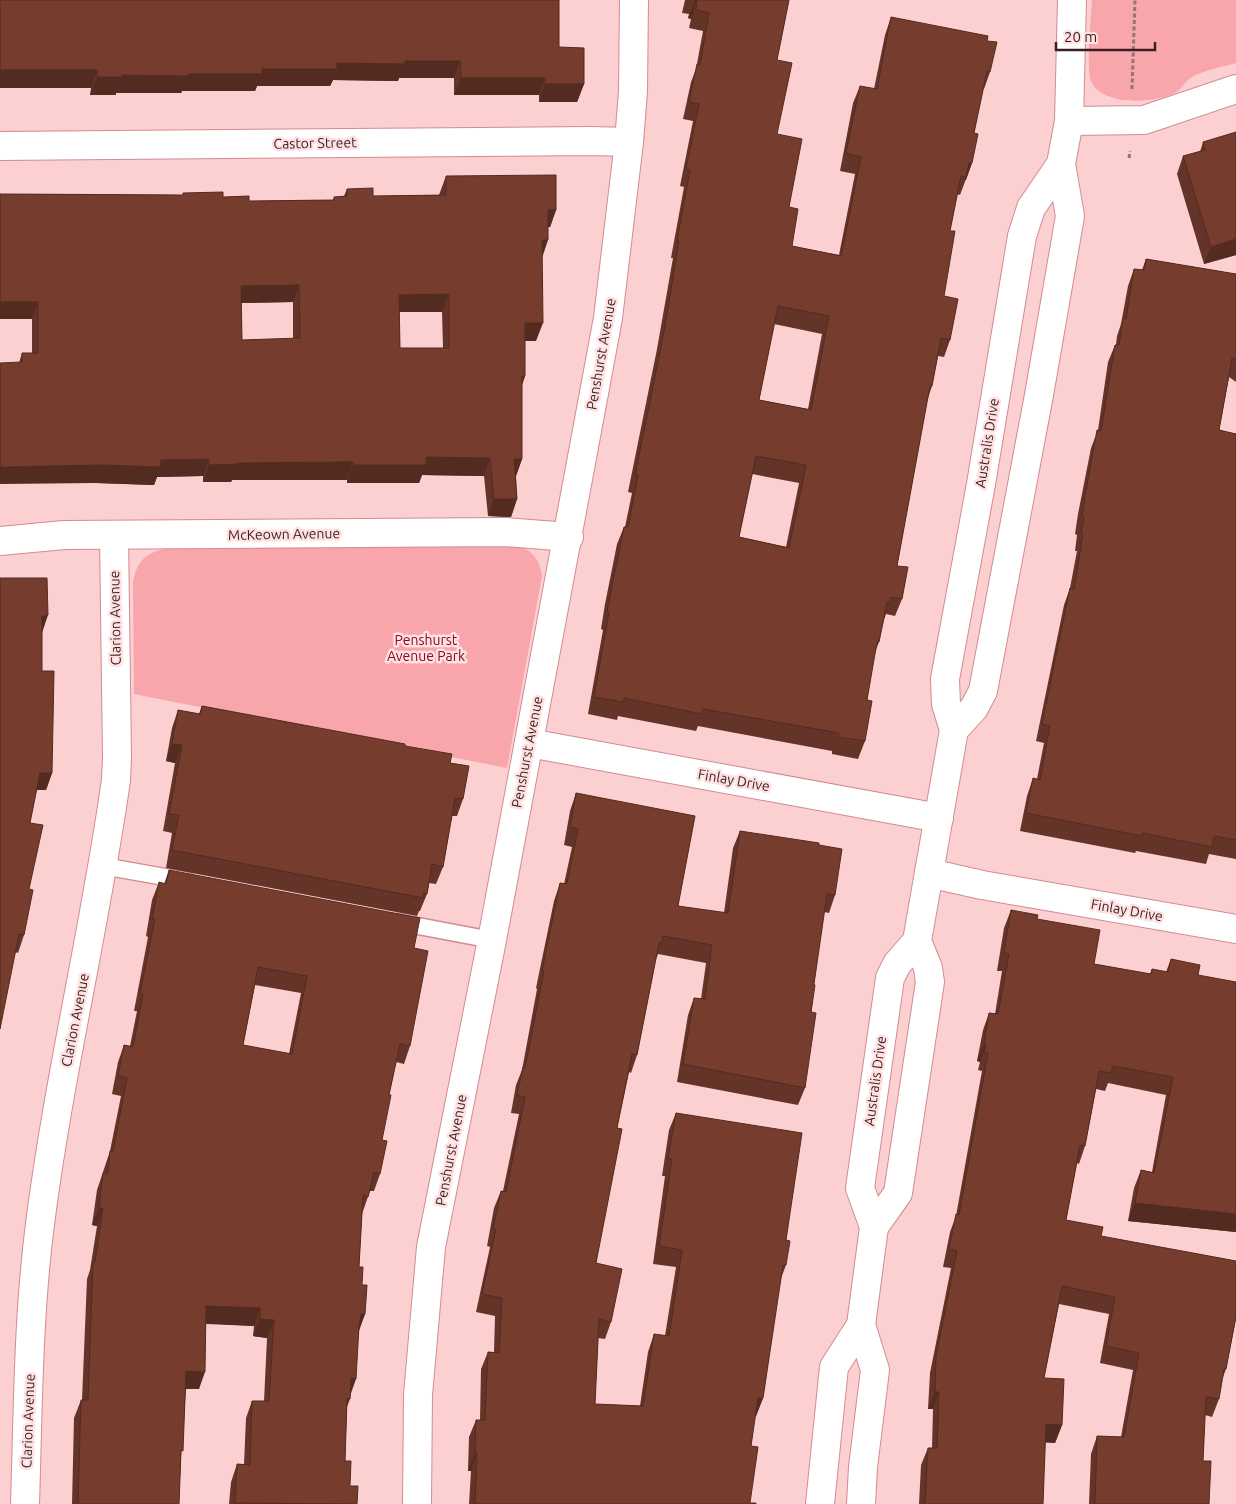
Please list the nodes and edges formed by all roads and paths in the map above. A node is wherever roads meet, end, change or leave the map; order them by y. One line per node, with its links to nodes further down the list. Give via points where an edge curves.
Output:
1 (634, 0): 7 (street, Penshurst Avenue, via 634,91)
2 (1072, 0): 6 (street, Australis Drive)
3 (1135, 0): 5 (path)
4 (1236, 89): 5 (street, via 1144,120)
5 (1130, 120): 6 (street); 9 (path)
6 (1069, 121): 10 (street, Australis Drive)
7 (629, 142): 8 (street, Castor Street); 12 (street, Penshurst Avenue, via 608,318)
8 (0, 146)
9 (1129, 158)
10 (1061, 164): 14 (street, Australis Drive, via 1070,216 999,611 983,691 974,708); 14 (street, Australis Drive, via 1031,208 1022,236 981,484 944,679 946,704)
11 (114, 535): 12 (street, McKeown Avenue, via 505,532); 13 (street, McKeown Avenue, via 64,535); 17 (street, Clarion Avenue, via 117,758)
12 (569, 537): 15 (street, Penshurst Avenue)
13 (0, 541)
14 (954, 730): 16 (street, Australis Drive)
15 (529, 743): 16 (street, Finlay Drive); 22 (street, Penshurst Avenue)
16 (938, 818): 18 (street, Australis Drive)
17 (103, 866): 19 (lane); 26 (street, Clarion Avenue, via 40,1226)
18 (929, 873): 21 (street, Finlay Drive); 23 (street, Australis Drive)
19 (206, 885)
20 (379, 918): 22 (lane)
21 (1236, 929)
22 (492, 940): 27 (street, Penshurst Avenue, via 431,1247 418,1395)
23 (918, 941): 24 (street, Australis Drive, via 930,982 898,1193); 24 (street, Australis Drive, via 897,964 890,978 860,1188)
24 (874, 1227): 25 (street, Australis Drive)
25 (861, 1325): 28 (street, Australis Drive, via 834,1367); 29 (street, Australis Drive, via 875,1370)
26 (25, 1504)
27 (417, 1504)
28 (820, 1504)
29 (861, 1504)

